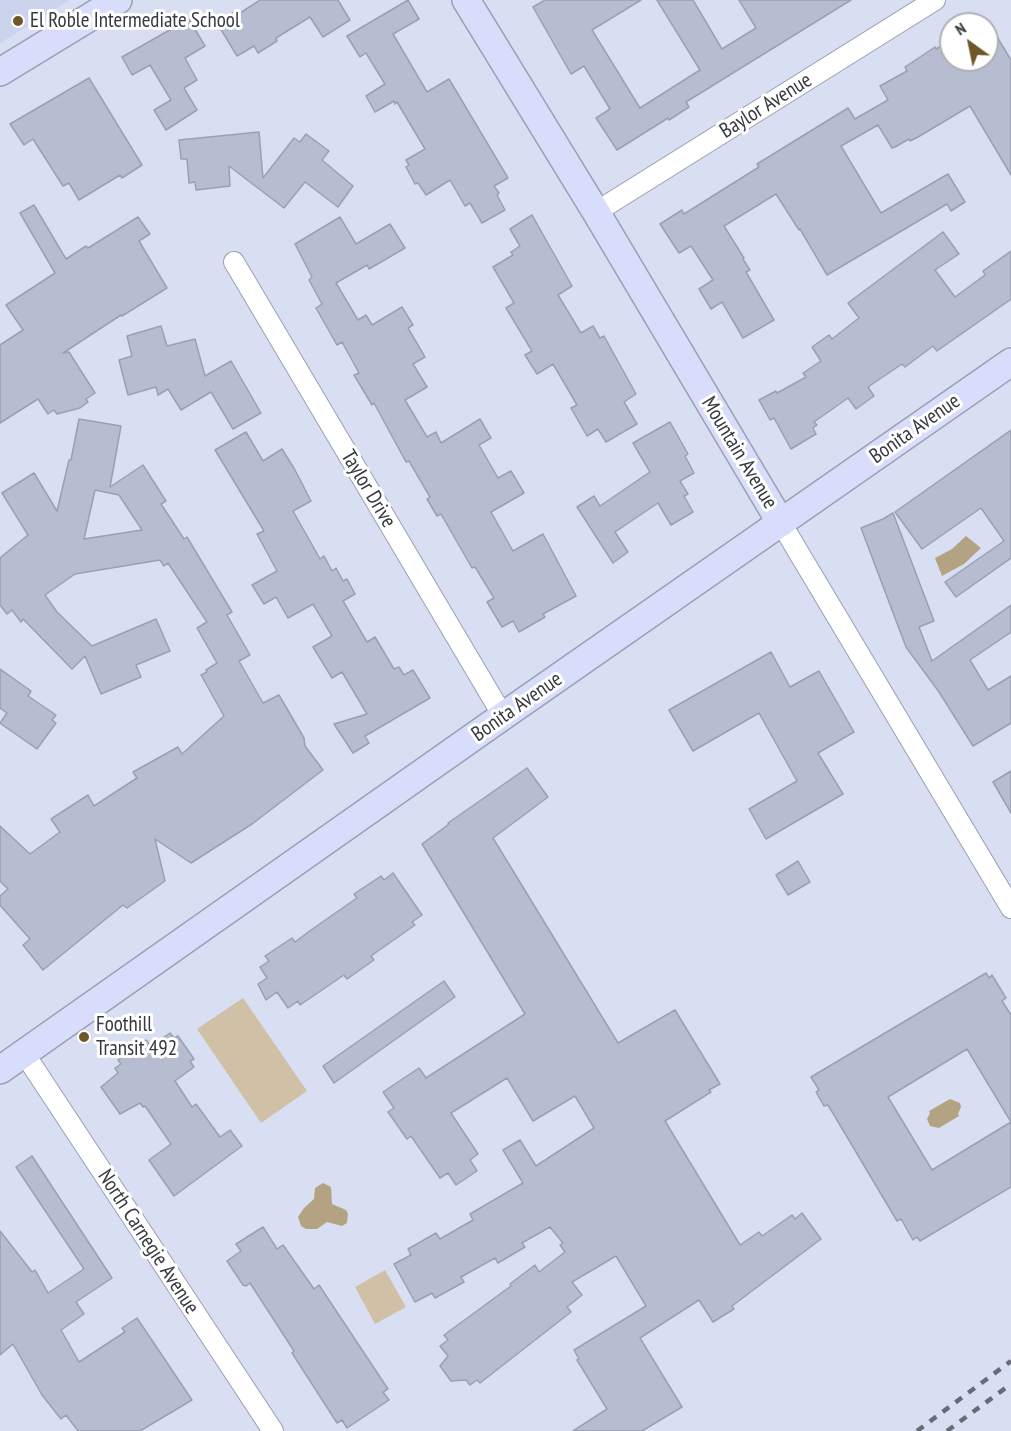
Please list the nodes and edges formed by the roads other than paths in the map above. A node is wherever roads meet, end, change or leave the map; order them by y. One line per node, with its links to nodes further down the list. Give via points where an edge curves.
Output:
1 (118, 0): 4 (main road)
2 (466, 0): 5 (main road, Mountain Avenue)
3 (935, 0): 5 (street, Baylor Avenue)
4 (0, 72)
5 (596, 212): 8 (main road, Mountain Avenue)
6 (234, 262): 9 (street, Taylor Drive)
7 (1011, 362): 8 (main road, Bonita Avenue)
8 (781, 523): 9 (main road, Bonita Avenue); 10 (street, Mountain Avenue)
9 (502, 716): 11 (main road, Bonita Avenue)
10 (1011, 908)
11 (24, 1053): 12 (main road, Bonita Avenue); 13 (street, North Carnegie Avenue)
12 (0, 1070)
13 (273, 1431)

